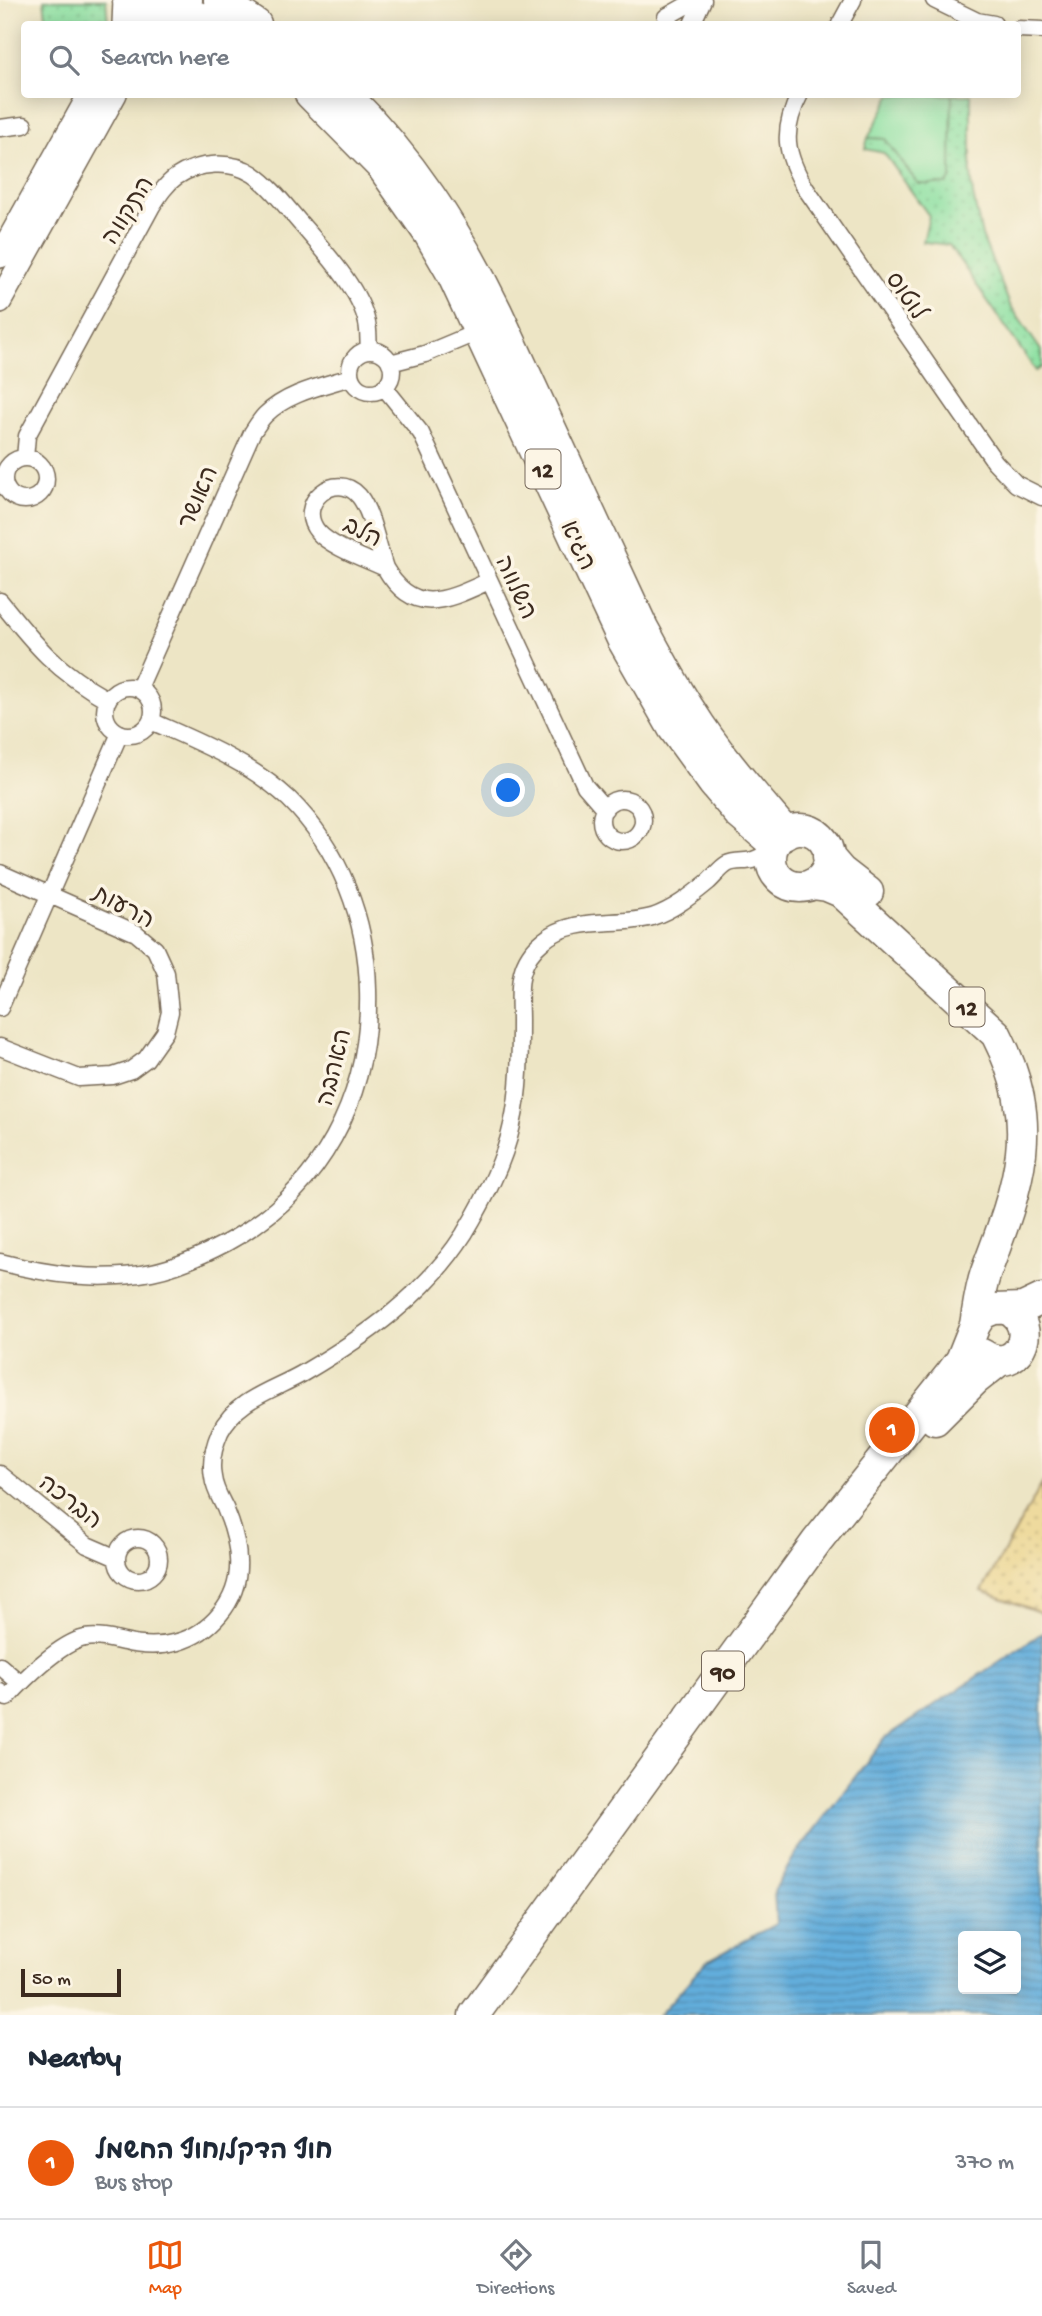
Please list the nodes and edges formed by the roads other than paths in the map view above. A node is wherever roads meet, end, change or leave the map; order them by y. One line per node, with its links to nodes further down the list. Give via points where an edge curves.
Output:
1 (126, 0): 7 (highway, via 149,12); 8 (street)
2 (219, 0): 10 (highway)
3 (696, 0): 11 (street, via 666,17)
4 (703, 0): 12 (street)
5 (853, 0): 13 (street)
6 (943, 2): 14 (street)
7 (172, 12): 9 (highway)
8 (124, 21)
9 (207, 21)
10 (251, 21)
11 (669, 21)
12 (693, 21)
13 (841, 21)
14 (977, 21)
15 (1021, 29): 16 (street)
16 (1042, 30)
17 (88, 98): 24 (street)
18 (113, 98): 25 (street)
19 (314, 98): 26 (highway, הגיא / 12, via 382,167 407,201 451,272)
20 (349, 98): 41 (highway, הגיא / 12, via 400,152 472,261 643,628)
21 (798, 98): 32 (street, לוטוס, via 787,132 789,154 799,177 995,462 1016,484)
22 (24, 125): 23 (street)
23 (0, 128)
24 (0, 256)
25 (0, 302)
26 (480, 331): 28 (street); 41 (highway, הגיא / 12, via 645,681 713,783 740,816)
27 (369, 350): 28 (street, via 379,352); 29 (street, via 351,363); 31 (street, התקווה, via 367,323 353,292 289,210 254,175 237,167 206,166 177,176 156,199 27,436)
28 (390, 363): 30 (street, via 390,379)
29 (351, 377): 30 (street, via 363,390); 36 (street, האושר, via 285,401 265,415 252,433)
30 (384, 387): 34 (street, השלווה, via 421,433)
31 (25, 458)
32 (1042, 497)
33 (385, 568): 33 (street, הלב, via 360,497 335,486 319,493 311,513 316,530); 34 (street, הלב, via 405,592 427,601 453,597)
34 (489, 581): 40 (street, השלווה, via 585,786)
35 (0, 601): 37 (street, via 55,666)
36 (139, 688): 37 (street, via 120,688); 38 (street, via 152,701)
37 (108, 700): 39 (street, via 107,720)
38 (151, 721): 39 (street, via 139,733); 51 (street, האהבה, via 260,776 289,800 342,874 361,924 368,962 365,1048 356,1086 327,1152 304,1181 274,1212 201,1256 154,1271 80,1277 39,1273)
39 (120, 733): 45 (street)
40 (605, 809)
41 (777, 843): 42 (highway, 12, via 804,830 812,832 825,844); 44 (highway, 12, via 773,869 783,882 799,887); 61 (street, via 751,861 728,862 681,903 657,915 576,926 542,942 522,972 519,1072 510,1133 487,1192 464,1233 396,1311 303,1373 248,1401 221,1431 212,1475 239,1559 236,1584 224,1610 197,1635 171,1645 80,1639)
42 (828, 856): 44 (highway, via 822,877); 48 (highway, 12, via 1000,1014)
43 (0, 873): 45 (street, הרעות)
44 (812, 884): 50 (highway, 12, via 833,888 847,897 1005,1045 1026,1081 1035,1116 1036,1144)
45 (49, 894): 46 (street); 47 (street, הרעות, via 136,933 155,950 166,973 170,1012 165,1032 146,1059 131,1070 95,1078 62,1073)
46 (0, 1008)
47 (0, 1046)
48 (1035, 1056)
49 (1042, 1150): 50 (highway, 12)
50 (1025, 1184): 52 (highway, 12)
51 (0, 1262)
52 (991, 1262): 54 (highway, via 990,1284); 55 (highway, 12)
53 (1042, 1299): 54 (highway, via 1023,1308)
54 (1003, 1308): 55 (highway, via 987,1311); 56 (highway, 90)
55 (974, 1327): 57 (highway, via 979,1351); 63 (highway, 90, via 953,1372 817,1541)
56 (1033, 1332): 57 (highway, 90, via 1014,1356)
57 (999, 1361): 64 (highway, 90, via 936,1420 834,1539)
58 (0, 1474): 59 (street, הברכה, via 87,1545)
59 (117, 1558)
60 (0, 1666): 61 (street)
61 (20, 1683): 62 (street, via 7,1698)
62 (0, 1692)
63 (474, 2015)
64 (492, 2015)

